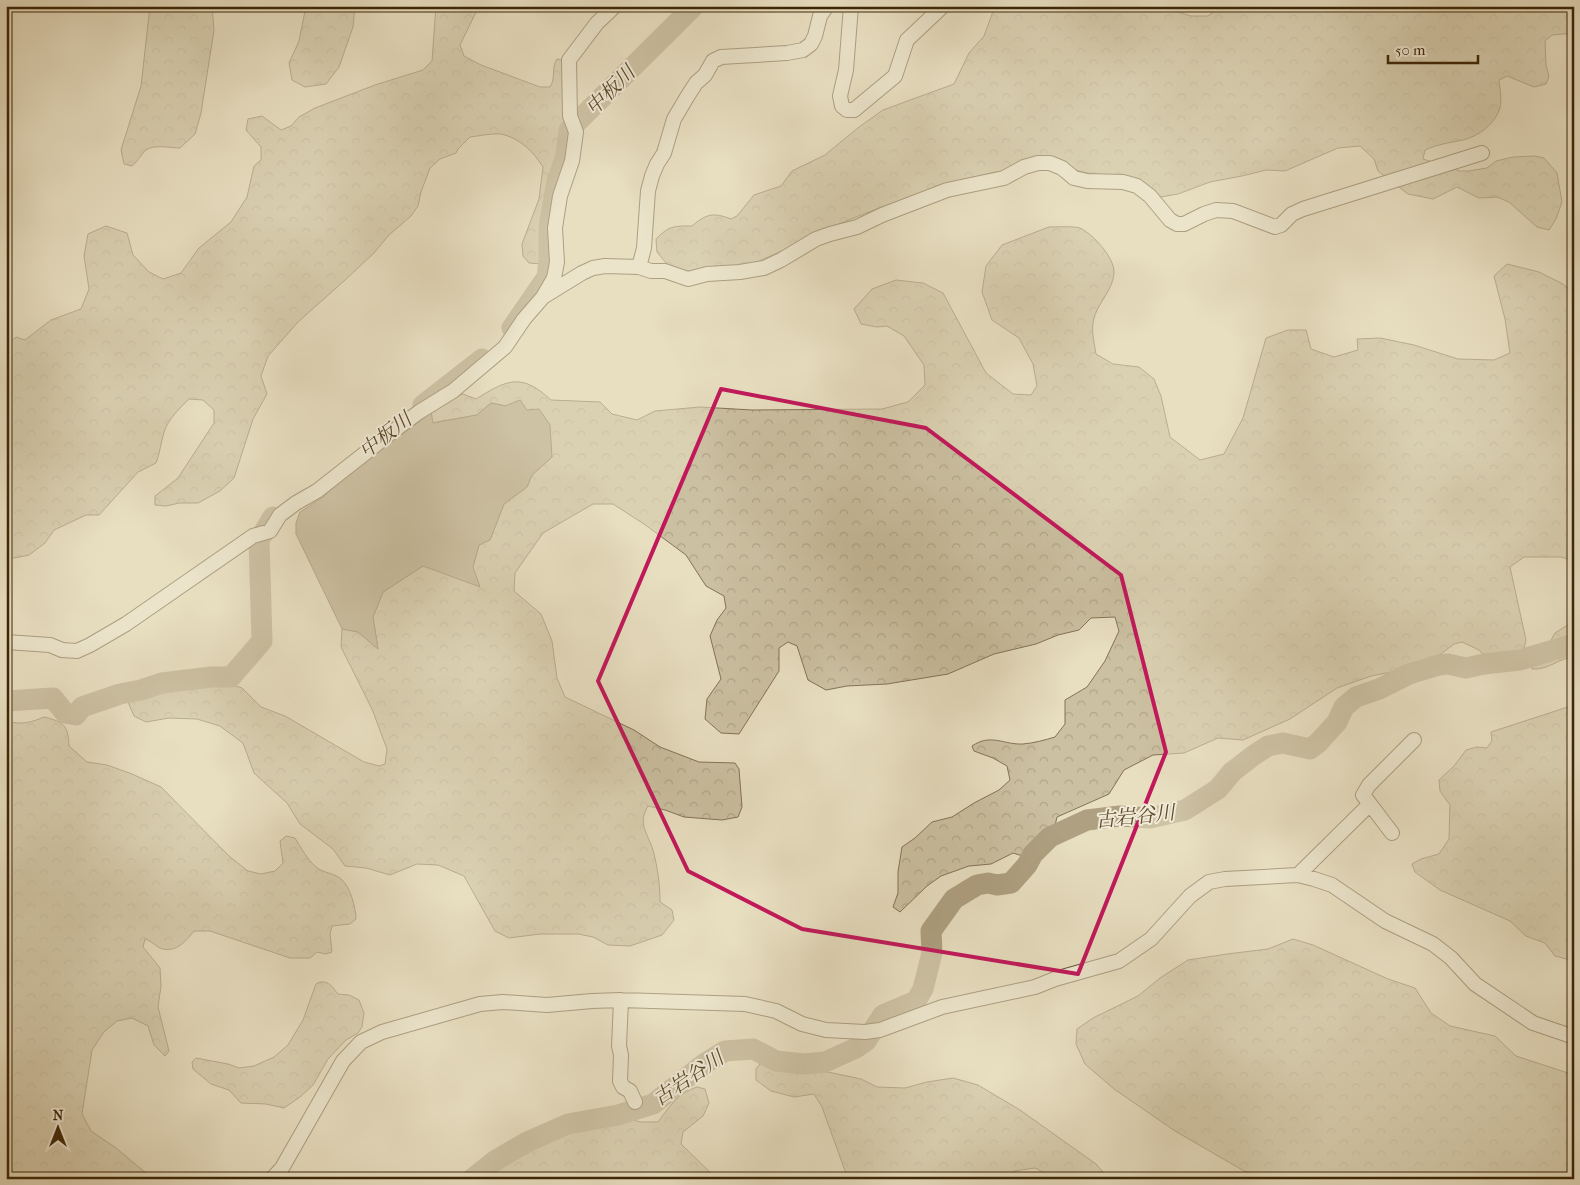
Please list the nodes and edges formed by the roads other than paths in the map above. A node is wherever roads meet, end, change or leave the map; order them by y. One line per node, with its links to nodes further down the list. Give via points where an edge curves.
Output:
1 (615, 6): 7 (street, via 597,23 569,60 570,116 576,132 572,161 560,196 554,228 557,262 554,278)
2 (827, 6): 6 (street, via 820,16 811,44 802,50 721,57 713,61 696,83 674,120 664,153 652,176 644,248)
3 (851, 6): 4 (street, via 846,70 840,96 842,106 847,110 854,110 895,76 907,40)
4 (942, 6)
5 (1482, 153): 6 (street, via 1303,210 1274,227 1233,211 1216,210 1177,224 1137,186 1074,178 1050,163 1038,163 1004,178 947,190 816,239 764,268 688,279)
6 (638, 267): 7 (street, via 594,268)
7 (543, 297): 8 (street, via 505,348 453,391 418,412 318,491 280,515 270,531 253,536 106,637 77,651 50,645)
8 (6, 642)
9 (1414, 740): 10 (street, via 1369,785 1363,795)
10 (1370, 804): 11 (street); 12 (street)
11 (1392, 833)
12 (1298, 875): 13 (street, via 1209,882 1190,896 1151,939 1119,961 1035,987 942,1007 880,1030 826,1030 802,1024 776,1011 745,1004); 14 (street, via 1332,885 1385,921 1433,944 1475,984 1533,1023)
13 (622, 1000): 15 (street, via 620,1081); 16 (street, via 547,1005 480,1004 382,1032 361,1042 343,1061 282,1168)
14 (1574, 1037)
15 (635, 1102)
16 (272, 1179)

